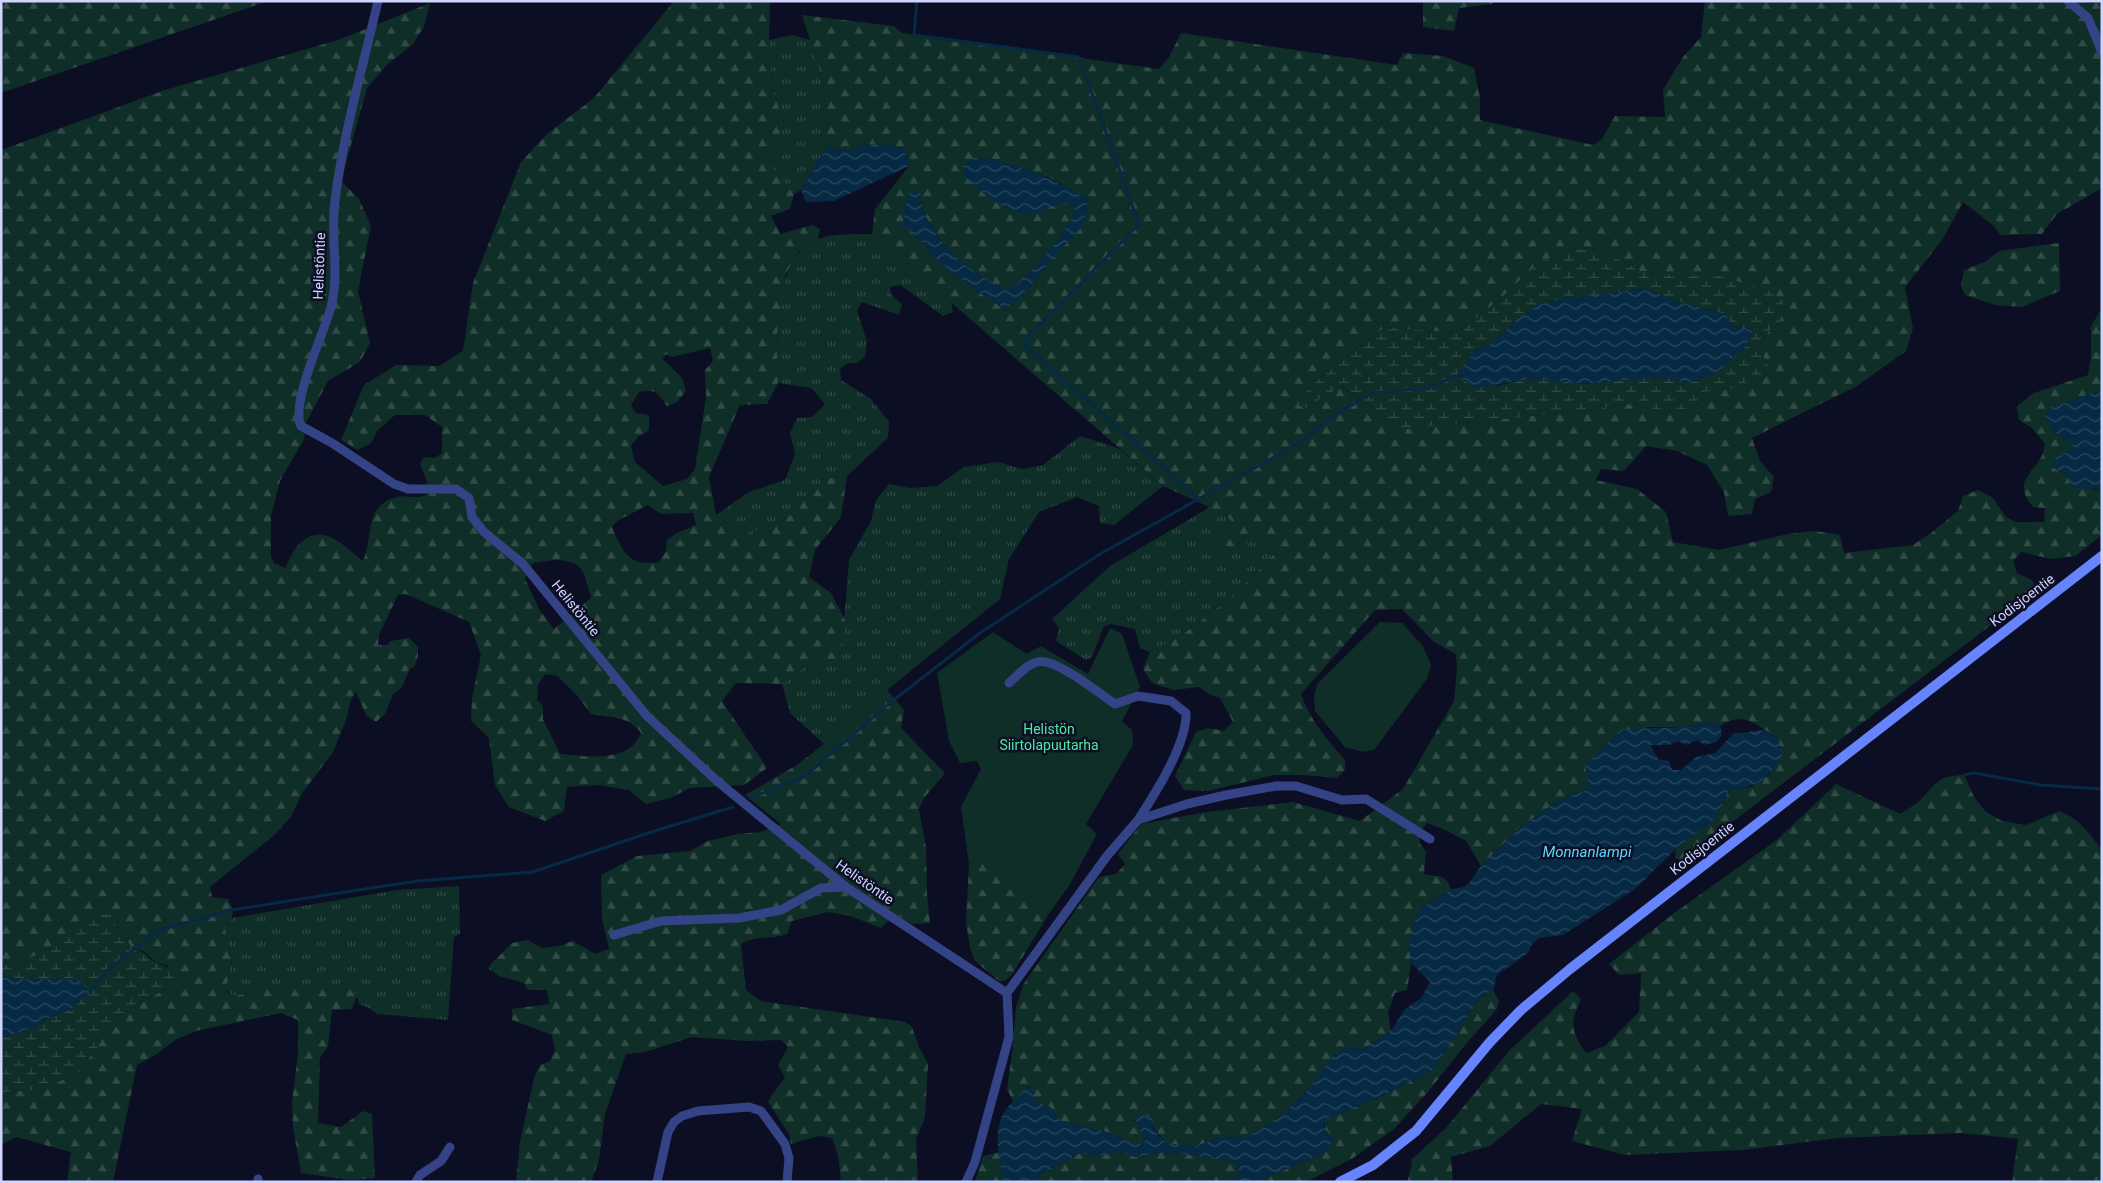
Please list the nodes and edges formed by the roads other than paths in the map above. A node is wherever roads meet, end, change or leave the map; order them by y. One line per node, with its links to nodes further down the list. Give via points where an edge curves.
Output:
1 (378, 1): 8 (street, Helistöntie, via 345,139 334,203 331,306 305,382 298,413 301,426 394,484 408,489 456,489 469,498 472,517 484,532 523,564 647,716 717,781)
2 (2068, 1): 3 (street, via 2088,18)
3 (2102, 52)
4 (2101, 558): 16 (street, Kodisjoentie, via 1570,969 1490,1042 1416,1131 1373,1165)
5 (1009, 683): 6 (street, via 1038,662 1053,664 1115,704 1138,696 1171,701 1186,713 1186,725 1157,792)
6 (1138, 820): 7 (street, via 1226,795 1276,786 1296,786 1342,800 1366,799); 10 (street, via 1107,856)
7 (1430, 839)
8 (846, 887): 9 (street, via 821,888 782,910 738,918 661,922); 10 (street, Helistöntie)
9 (614, 935)
10 (1006, 993): 15 (street, via 1009,1037 975,1162)
11 (450, 1148): 12 (street, via 441,1161 420,1175)
12 (416, 1182)
13 (657, 1182): 14 (street, via 664,1143 674,1122 698,1112 740,1107 761,1112 785,1144 789,1158)
14 (787, 1182)
15 (966, 1182)
16 (1340, 1182)

